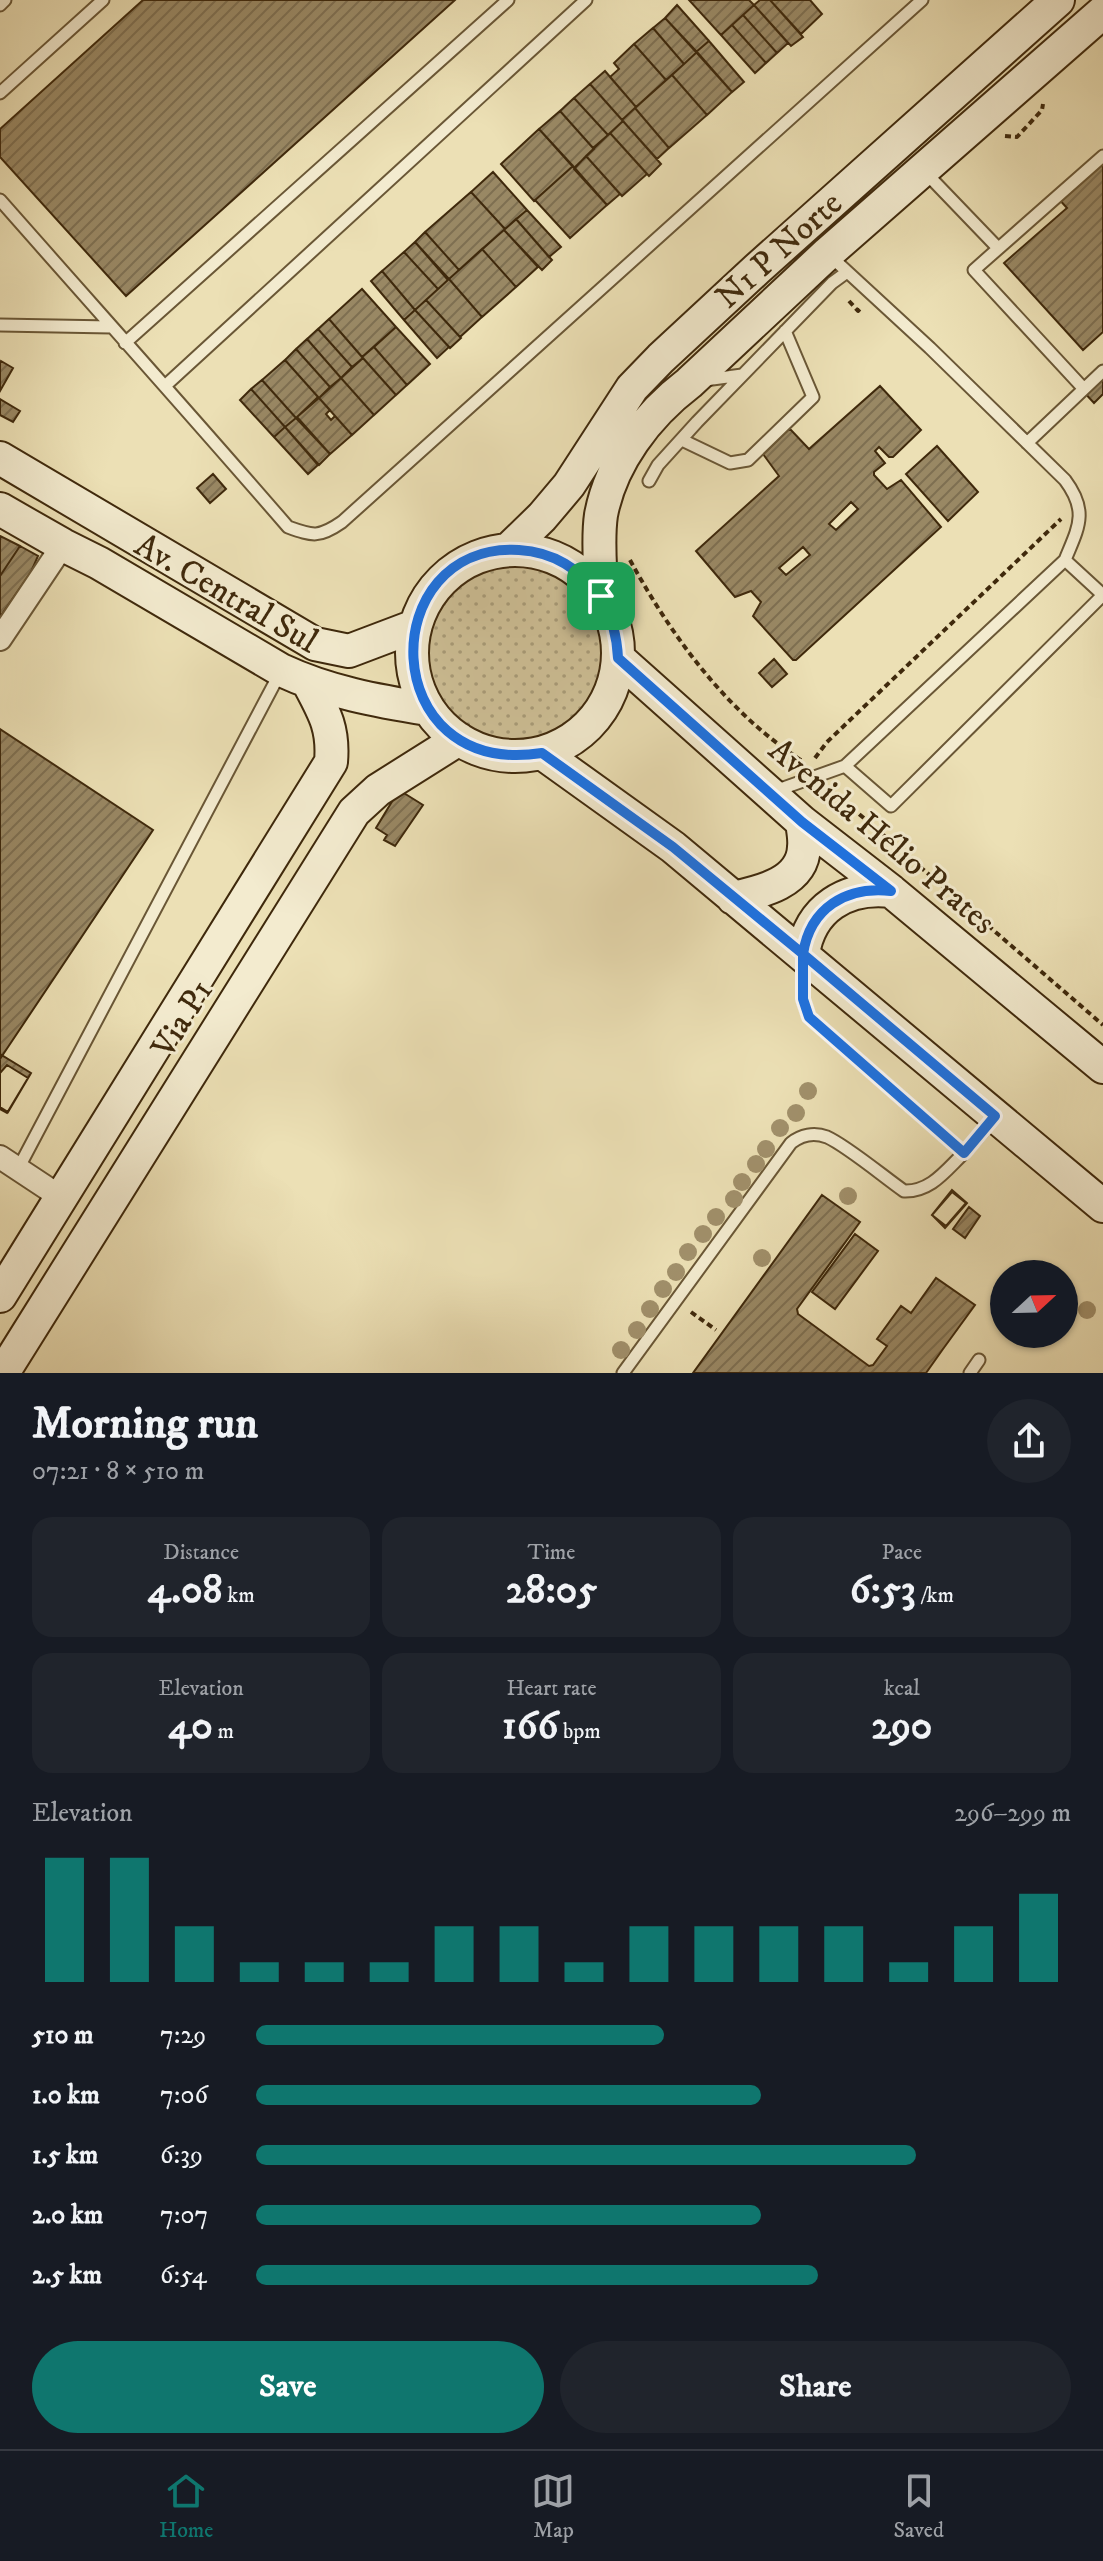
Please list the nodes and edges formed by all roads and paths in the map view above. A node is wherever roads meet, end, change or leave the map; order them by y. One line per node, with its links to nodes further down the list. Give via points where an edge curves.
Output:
1 (5, 0): 7 (lane)
2 (103, 0): 9 (lane)
3 (508, 0): 20 (lane)
4 (586, 0): 24 (lane)
5 (922, 0): 24 (lane, via 326,533 311,535 288,527)
6 (1058, 0): 33 (main road, N1 P Norte, via 661,358 632,388 569,485)
7 (0, 5)
8 (1103, 12): 11 (main road, N1 P Norte)
9 (0, 93)
10 (1103, 156): 13 (lane)
11 (923, 171): 13 (lane); 14 (main road, N1 P Norte)
12 (0, 200): 18 (lane)
13 (998, 248): 25 (lane, via 974,270)
14 (838, 263): 19 (lane, via 832,283); 23 (main road, N1 P Norte); 27 (lane)
15 (845, 296): 16 (path, via 858,311)
16 (869, 301)
17 (0, 325): 18 (lane)
18 (111, 327): 20 (lane)
19 (785, 331): 22 (lane); 26 (lane, via 813,397 748,460 730,463)
20 (125, 343): 24 (lane)
21 (1103, 371): 25 (lane)
22 (742, 375): 23 (lane); 26 (lane)
23 (689, 383): 36 (main road, N1 P Norte, via 668,399 618,462 601,515)
24 (166, 385)
25 (1084, 389): 27 (lane)
26 (682, 440): 29 (lane)
27 (1027, 443): 35 (lane, via 1074,492 1081,521)
28 (0, 458): 37 (main road, Av. Central Sul, via 315,644 349,651)
29 (649, 481)
30 (0, 509): 32 (main road, Av. Central Sul)
31 (1065, 509): 34 (path, via 1060,520 827,742 809,766 774,744 708,677 657,610)
32 (63, 545): 38 (street); 40 (main road, Av. Central Sul)
33 (509, 549): 36 (main road, via 541,553 571,566); 37 (main road, via 449,572 428,597)
34 (630, 560)
35 (1065, 560): 44 (lane); 44 (lane, via 1103,595 891,806)
36 (601, 596): 39 (main road, via 617,637)
37 (415, 626): 41 (main road, via 413,669)
38 (0, 639)
39 (618, 658): 43 (main road, via 607,700 595,718 562,745); 46 (main road, Avenida Hélio Prates)
40 (294, 676): 41 (main road, Av. Central Sul, via 367,699); 51 (main road, Via P1, via 326,716 333,739 331,762); 59 (lane)
41 (428, 709): 42 (main road)
42 (459, 739): 43 (main road, via 499,755); 52 (main road, Via P1, via 378,790 354,812)
43 (542, 753): 49 (main road, via 673,847)
44 (845, 766): 45 (lane)
45 (818, 776): 46 (lane); 53 (path)
46 (770, 792): 47 (main road, Avenida Hélio Prates)
47 (802, 822): 48 (main road, Avenida Hélio Prates); 49 (main road, via 805,850 789,876 775,887)
48 (891, 891): 50 (main road, via 872,889 838,899 813,924); 56 (main road, Avenida Hélio Prates)
49 (733, 898): 50 (main road)
50 (803, 954): 57 (main road); 58 (lane, via 803,999 809,1017)
51 (203, 969): 52 (main road, via 210,996); 54 (main road, Via P1)
52 (243, 990): 55 (main road, Via P1)
53 (1103, 1025)
54 (161, 1038): 55 (main road, via 177,1037 186,1043); 60 (main road, Via P1)
55 (196, 1066): 66 (main road, Via P1)
56 (1103, 1067)
57 (995, 1116): 58 (lane); 61 (main road)
58 (964, 1153): 63 (lane, via 932,1184 914,1192 904,1191 828,1137 799,1137)
59 (9, 1163): 60 (street)
60 (62, 1198): 62 (main road, Via P1)
61 (1103, 1206)
62 (0, 1296)
63 (676, 1301): 64 (path); 67 (lane)
64 (716, 1330)
65 (979, 1360): 68 (lane)
66 (3, 1373)
67 (623, 1373)
68 (970, 1373)

